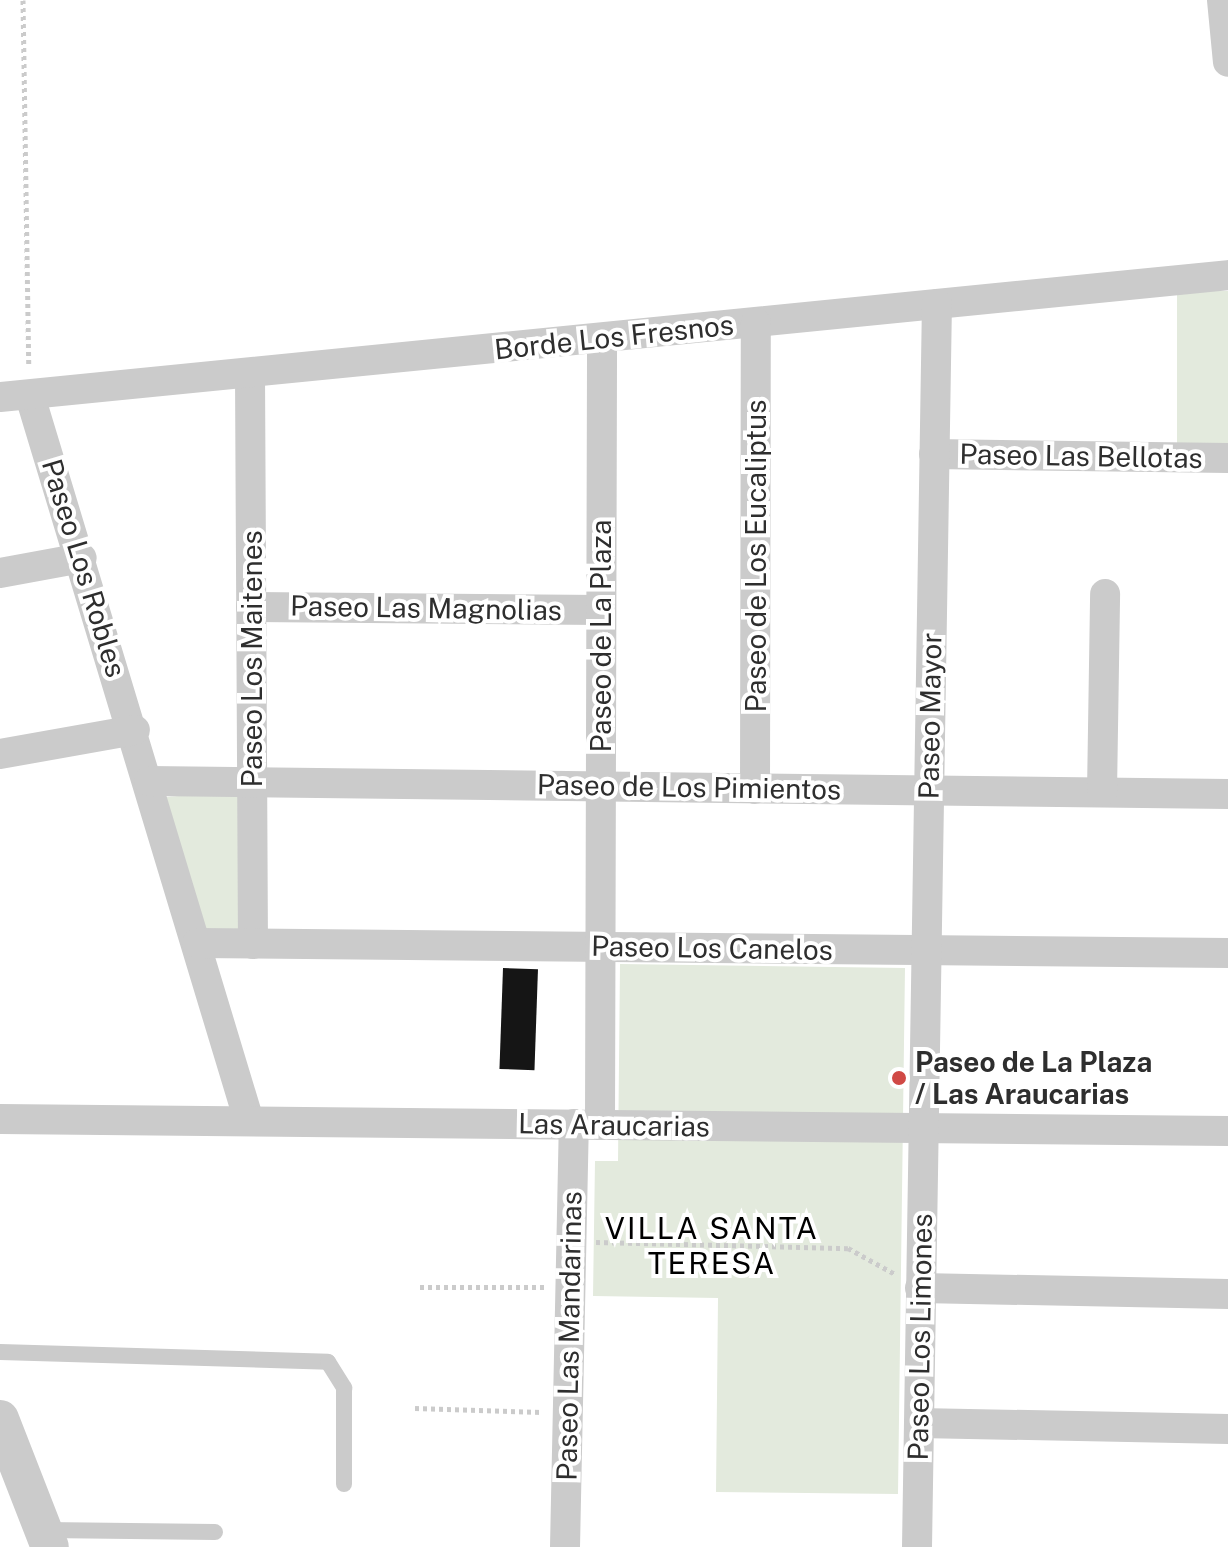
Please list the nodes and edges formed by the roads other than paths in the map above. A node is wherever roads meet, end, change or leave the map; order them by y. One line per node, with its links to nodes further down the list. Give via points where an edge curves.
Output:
1 (1222, 0): 2 (street)
2 (1228, 62)
3 (1228, 275): 4 (street, Borde Los Fresnos)
4 (937, 304): 5 (street, Borde Los Fresnos); 9 (street, Paseo Mayor)
5 (756, 323): 6 (street, Borde Los Fresnos); 21 (street, Paseo de Los Eucaliptus)
6 (602, 338): 7 (street, Borde Los Fresnos); 15 (street, Paseo de La Plaza)
7 (250, 374): 8 (street, Borde Los Fresnos); 14 (street, Paseo Los Maitenes)
8 (15, 396): 11 (street, Paseo Los Robles)
9 (934, 454): 10 (street, Paseo Las Bellotas); 22 (street, Paseo Mayor)
10 (1228, 458)
11 (82, 558): 12 (street); 16 (street, Paseo Los Robles)
12 (0, 573)
13 (1105, 594): 23 (street)
14 (251, 607): 15 (street, Paseo Las Magnolias); 19 (street, Paseo Los Maitenes)
15 (601, 610): 20 (street, Paseo de La Plaza)
16 (135, 730): 17 (street); 18 (street, Paseo Los Robles)
17 (0, 754)
18 (149, 781): 19 (street, Paseo de Los Pimientos); 25 (street, Paseo Los Robles)
19 (252, 782): 20 (street, Paseo de Los Pimientos); 26 (street, Paseo Los Maitenes)
20 (600, 786): 21 (street, Paseo de Los Pimientos); 27 (street, Paseo de La Plaza)
21 (755, 789): 22 (street, Paseo de Los Pimientos)
22 (928, 790): 23 (street, Paseo de Los Pimientos); 28 (street, Paseo Mayor)
23 (1102, 792): 24 (street, Paseo de Los Pimientos)
24 (1228, 794)
25 (197, 943): 26 (street, Paseo Los Canelos); 31 (street, Paseo Los Robles)
26 (253, 944): 27 (street, Paseo Los Canelos)
27 (600, 947): 28 (street, Paseo Los Canelos); 32 (street, Paseo de La Plaza)
28 (926, 950): 29 (street, Paseo Los Canelos); 33 (street, Paseo Mayor)
29 (1228, 953)
30 (0, 1119): 31 (street, Las Araucarias)
31 (249, 1121): 32 (street, Las Araucarias)
32 (587, 1124): 33 (street, Las Araucarias); 44 (street, Paseo Las Mandarinas, via 571,1242)
33 (922, 1128): 34 (street, Las Araucarias); 35 (street, Paseo Los Limones)
34 (1228, 1131)
35 (920, 1288): 36 (street); 39 (street, Paseo Los Limones)
36 (1228, 1294)
37 (0, 1352): 41 (lane, via 328,1362 344,1388)
38 (0, 1419): 43 (street)
39 (919, 1423): 40 (street); 45 (street, Paseo Los Limones)
40 (1228, 1429)
41 (344, 1484)
42 (215, 1532): 43 (lane)
43 (47, 1539)
44 (565, 1547)
45 (917, 1547)

